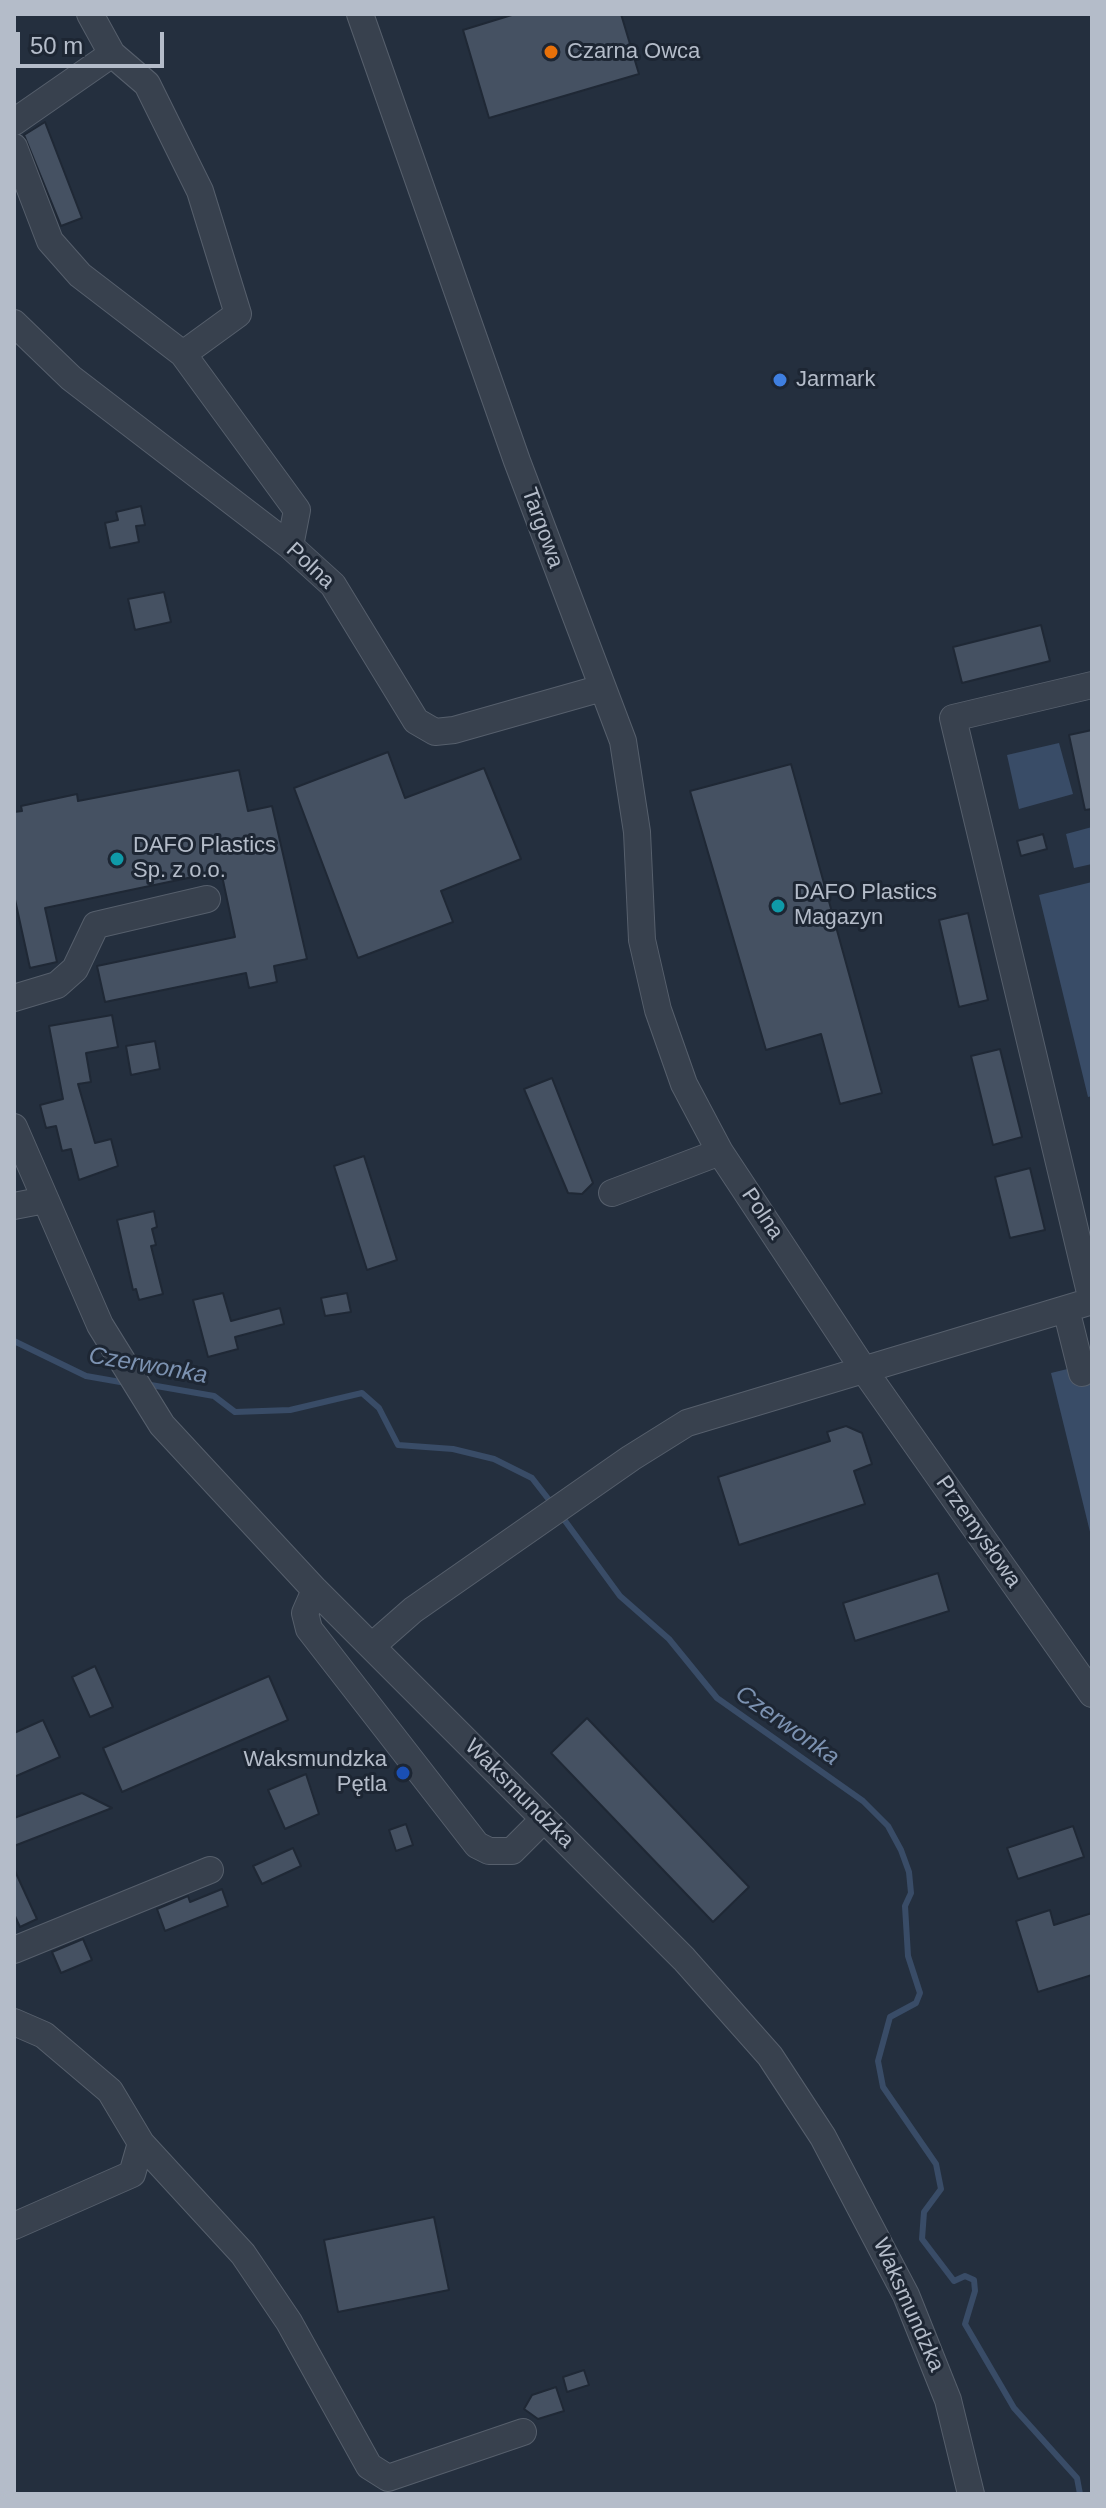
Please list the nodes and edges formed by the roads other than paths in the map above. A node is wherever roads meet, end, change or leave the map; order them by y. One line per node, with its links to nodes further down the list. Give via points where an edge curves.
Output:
1 (90, 14): 3 (street)
2 (360, 14): 10 (street, Targowa)
3 (112, 54): 4 (street); 7 (street, via 147,84 200,191 238,314)
4 (14, 122)
5 (14, 147): 7 (street, via 50,241 80,275)
6 (14, 323): 8 (street, Polna, via 71,378)
7 (183, 354): 8 (street, via 297,510)
8 (290, 546): 10 (street, Polna, via 333,585 405,707 435,732)
9 (1092, 685): 19 (street, via 953,718 1092,1301)
10 (602, 688): 13 (street, Targowa, via 623,741 637,832 642,940)
11 (207, 899): 12 (street, via 96,925 75,969 57,985)
12 (14, 998)
13 (671, 1052): 15 (street, Polna)
14 (14, 1127): 17 (street, Waksmundzka)
15 (720, 1152): 16 (street); 20 (street, Polna)
16 (612, 1193)
17 (45, 1200): 18 (street); 22 (street, Waksmundzka, via 100,1325 146,1402 187,1455)
18 (14, 1206)
19 (1066, 1309): 20 (street); 21 (street)
20 (864, 1370): 23 (street, via 687,1423 413,1610); 24 (street, Przemysłowa)
21 (1082, 1373)
22 (315, 1590): 23 (street, Waksmundzka); 25 (street, via 305,1613 309,1629 477,1845 512,1851)
23 (372, 1646): 25 (street, Waksmundzka)
24 (1092, 1694)
25 (544, 1819): 32 (street, Waksmundzka, via 732,2011 806,2110 886,2252 922,2330 948,2400)
26 (210, 1870): 27 (street)
27 (14, 1950)
28 (14, 2022): 29 (street, via 44,2035 110,2091)
29 (141, 2143): 30 (street, via 132,2174); 31 (street, via 243,2254 289,2322 369,2466 388,2478)
30 (14, 2226)
31 (523, 2432)
32 (971, 2494)

